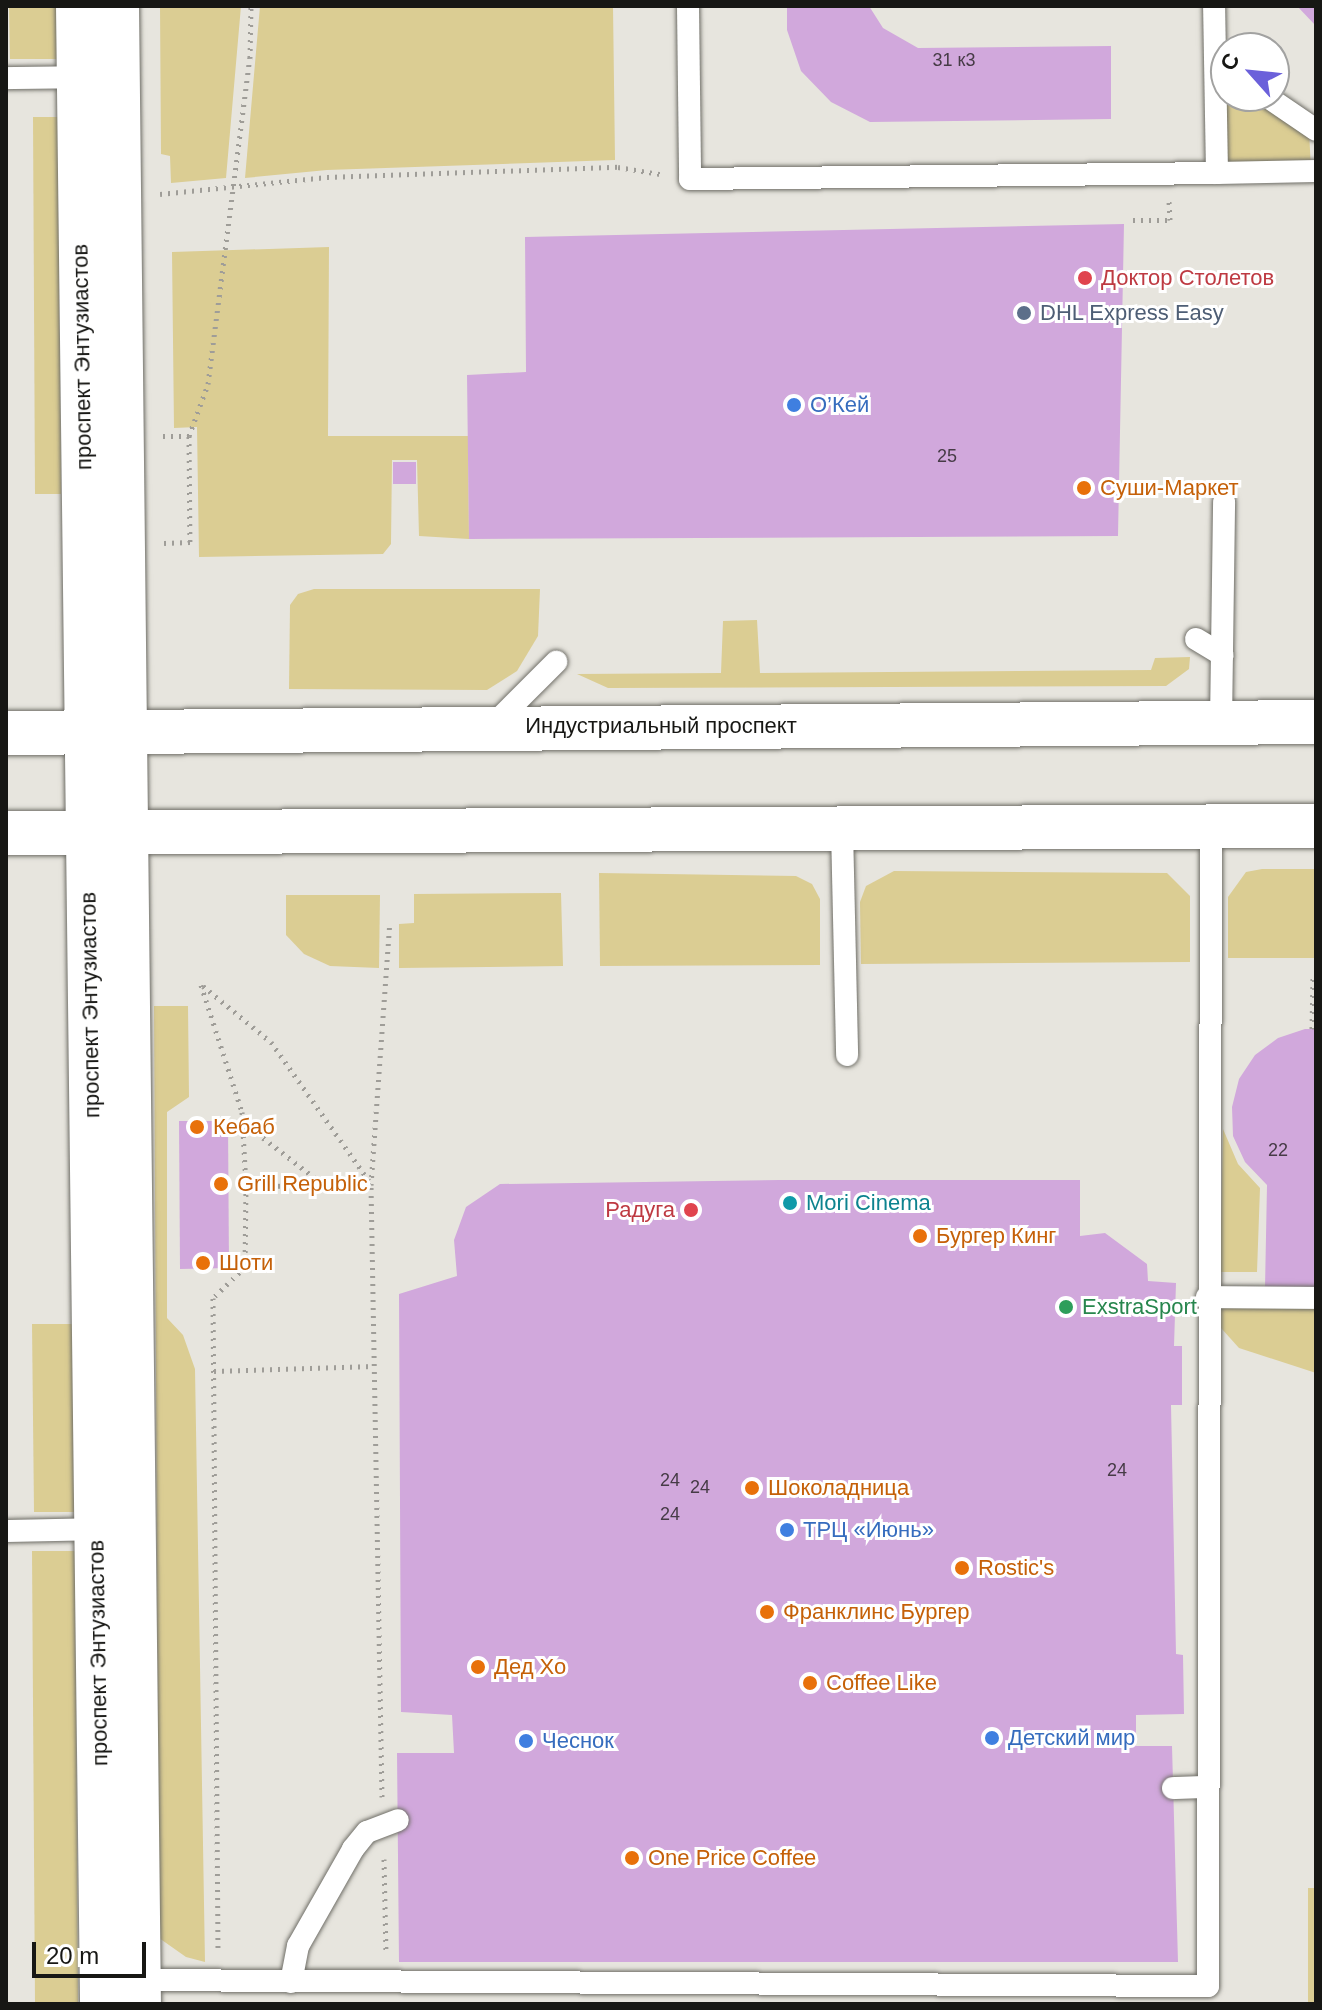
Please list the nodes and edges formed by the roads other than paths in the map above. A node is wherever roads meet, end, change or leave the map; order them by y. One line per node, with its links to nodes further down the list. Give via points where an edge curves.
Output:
1 (78, 6): 6 (street, проспект Энтузиастов)
2 (117, 6): 6 (street, проспект Энтузиастов)
3 (688, 6): 12 (lane, via 690,179)
4 (1214, 6): 5 (lane)
5 (1217, 32)
6 (98, 77): 7 (lane); 13 (street, проспект Энтузиастов)
7 (6, 78)
8 (1219, 112): 12 (lane)
9 (1290, 112): 10 (lane)
10 (1316, 130)
11 (1316, 171): 12 (lane)
12 (1217, 173)
13 (100, 234): 21 (street, проспект Энтузиастов); 22 (street, проспект Энтузиастов)
14 (1224, 502): 16 (lane)
15 (1196, 639): 16 (lane)
16 (1223, 655): 19 (lane)
17 (556, 662): 20 (lane)
18 (1316, 722): 19 (street, Индустриальный проспект)
19 (1221, 723): 20 (street, Индустриальный проспект)
20 (492, 727): 22 (street, Индустриальный проспект)
21 (85, 729): 22 (street, Индустриальный проспект); 23 (street, Индустриальный проспект); 28 (street, проспект Энтузиастов)
22 (129, 729): 28 (street, проспект Энтузиастов)
23 (6, 733)
24 (1211, 826): 25 (street); 26 (street); 30 (lane)
25 (1316, 826)
26 (842, 829): 28 (street); 29 (lane)
27 (6, 833): 28 (street)
28 (108, 834): 32 (street, проспект Энтузиастов)
29 (847, 1055)
30 (1207, 1297): 31 (lane); 34 (lane)
31 (1316, 1298)
32 (116, 1529): 33 (lane); 38 (street, проспект Энтузиастов)
33 (6, 1531)
34 (1206, 1787): 35 (lane); 37 (lane, via 1208,1986)
35 (1173, 1788)
36 (390, 1821): 37 (lane, via 353,1849 298,1946)
37 (291, 1982): 38 (lane)
38 (120, 1992)

